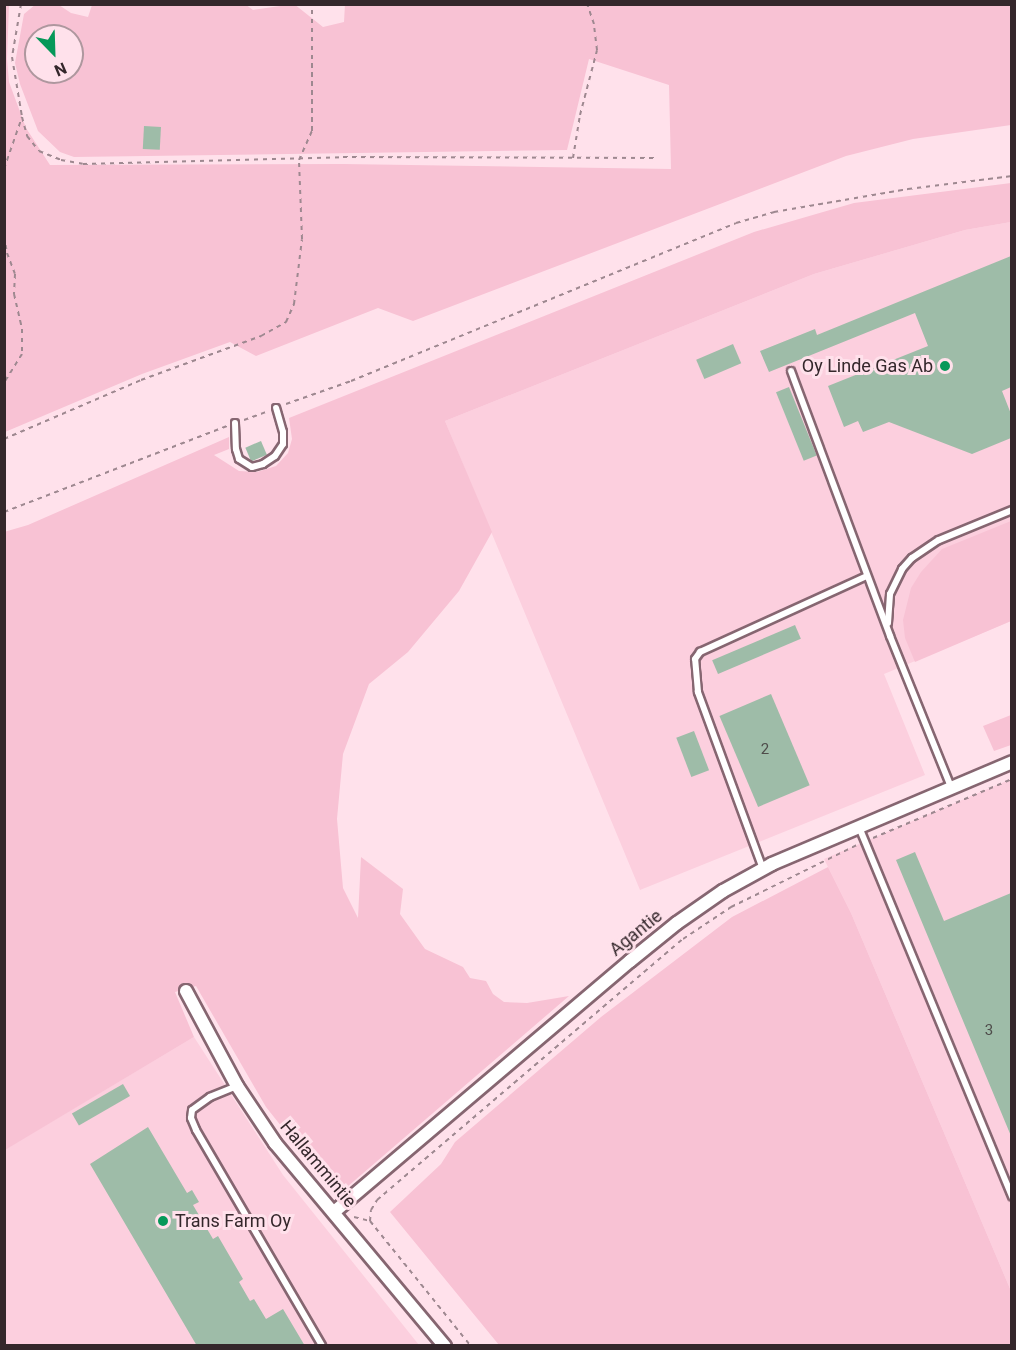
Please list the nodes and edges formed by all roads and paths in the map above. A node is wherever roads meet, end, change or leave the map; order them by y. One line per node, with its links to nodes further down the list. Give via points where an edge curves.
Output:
1 (21, 4): 4 (path, via 12,57)
2 (312, 4): 7 (path, via 312,130)
3 (587, 4): 5 (path, via 597,50)
4 (22, 117): 7 (path, via 27,136 39,151 72,163); 8 (path)
5 (573, 158): 6 (path); 7 (path)
6 (656, 158)
7 (299, 159): 15 (path, via 302,239 294,304 286,322 261,336 141,380)
8 (4, 169)
9 (1011, 177): 13 (path, via 908,189 774,212 736,223)
10 (4, 236): 12 (path, via 15,274 14,294 22,329 21,354)
11 (791, 371): 18 (lane)
12 (4, 383)
13 (276, 408): 14 (path); 14 (lane, via 283,444 263,464 252,467 239,459)
14 (236, 423): 17 (path)
15 (4, 439)
16 (1011, 510): 19 (lane, via 939,540 912,558 890,594)
17 (4, 512)
18 (867, 576): 19 (lane); 25 (lane, via 700,652 695,659 698,692)
19 (890, 636): 22 (lane)
20 (1011, 762): 22 (street, Agantie)
21 (1011, 779): 24 (path)
22 (951, 787): 23 (street, Agantie)
23 (859, 827): 24 (lane); 25 (street, Agantie)
24 (866, 841): 28 (lane); 30 (path, via 731,907 683,939 377,1200)
25 (763, 869): 29 (street, Agantie, via 676,923)
26 (186, 991): 27 (street, Hallammintie)
27 (237, 1086): 29 (street, Hallammintie, via 275,1143); 31 (lane, via 210,1097 192,1110 191,1118)
28 (1011, 1197)
29 (334, 1212): 30 (path); 32 (street, Hallammintie)
30 (370, 1221): 33 (path)
31 (322, 1346)
32 (445, 1346)
33 (471, 1346)

